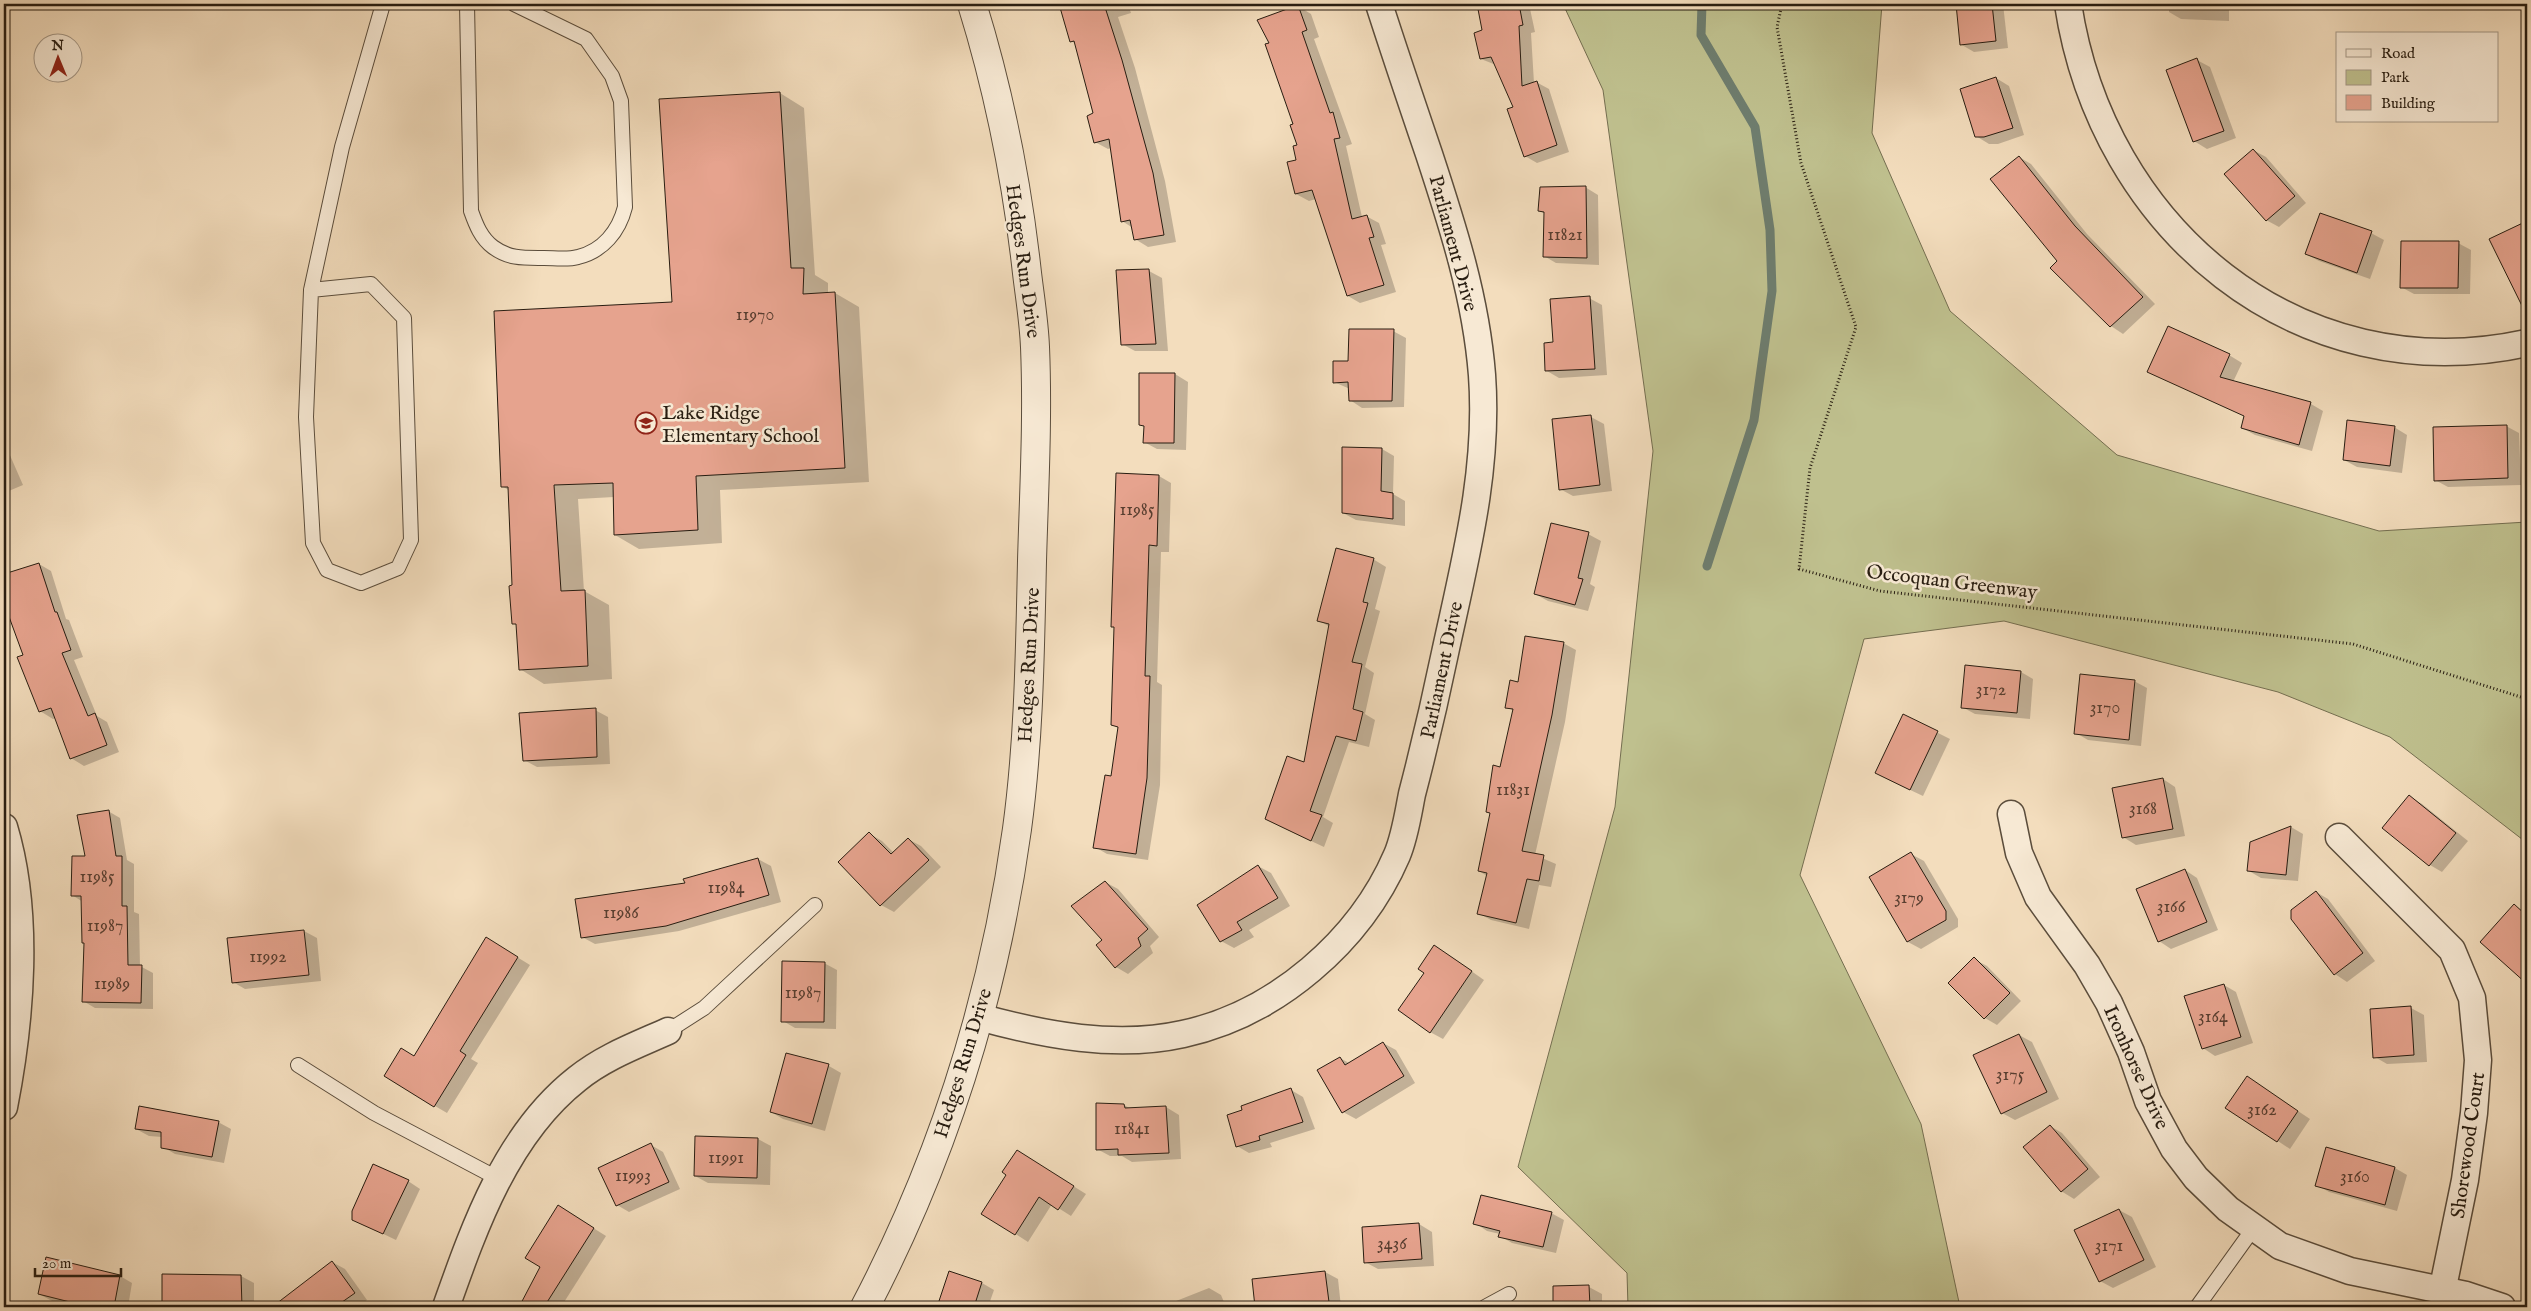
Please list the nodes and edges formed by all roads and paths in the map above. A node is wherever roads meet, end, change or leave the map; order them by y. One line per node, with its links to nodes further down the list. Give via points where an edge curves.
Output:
1 (383, 4): 8 (lane, via 342,147)
2 (467, 4): 3 (lane, via 471,211 478,230 491,246 516,258 577,258 596,250 614,234 623,215 621,101 612,76 586,39)
3 (514, 4)
4 (972, 4): 15 (street, Hedges Run Drive, via 1004,127 1023,234 1035,343 1036,422 1026,735 1017,828 1006,894)
5 (1379, 4): 15 (street, Parliament Drive, via 1459,245 1474,310 1482,376 1478,496 1432,713 1398,852 1377,893 1332,950 1312,970 1242,1014 1181,1035 1127,1040 1021,1029)
6 (1782, 4): 10 (path, Occoquan Greenway, via 1777,27 1801,163 1856,326 1810,468 1800,569 1880,591 2353,644)
7 (2068, 4): 9 (street, via 2088,86 2104,126 2129,173 2172,230 2229,282 2273,309 2320,330 2369,345 2451,354)
8 (311, 290): 8 (lane, via 306,417 313,543 327,570 361,583 398,568 411,540 404,318 370,284)
9 (2527, 344)
10 (2527, 699)
11 (2011, 814): 20 (street, Ironhorse Drive, via 2019,853 2038,897 2109,1003 2148,1101 2174,1149 2196,1178 2228,1210)
12 (4, 827): 18 (street, via 10,846 18,910 19,974 15,1040)
13 (2339, 837): 21 (street, Shorewood Court, via 2452,950 2472,998 2478,1060 2474,1113 2465,1180)
14 (815, 905): 16 (lane, via 704,1008)
15 (979, 1017): 24 (street, Hedges Run Drive, via 953,1105 927,1172)
16 (668, 1031): 19 (street, via 614,1054 553,1099 526,1132)
17 (298, 1065): 19 (lane, via 374,1113)
18 (4, 1107)
19 (499, 1179): 23 (street)
20 (2253, 1229): 21 (street, Ironhorse Drive, via 2280,1246 2350,1271); 26 (lane)
21 (2442, 1292): 27 (street, Ironhorse Drive, via 2466,1295)
22 (1508, 1294): 25 (lane)
23 (446, 1307)
24 (865, 1307)
25 (1485, 1307)
26 (2197, 1307)
27 (2502, 1307)

